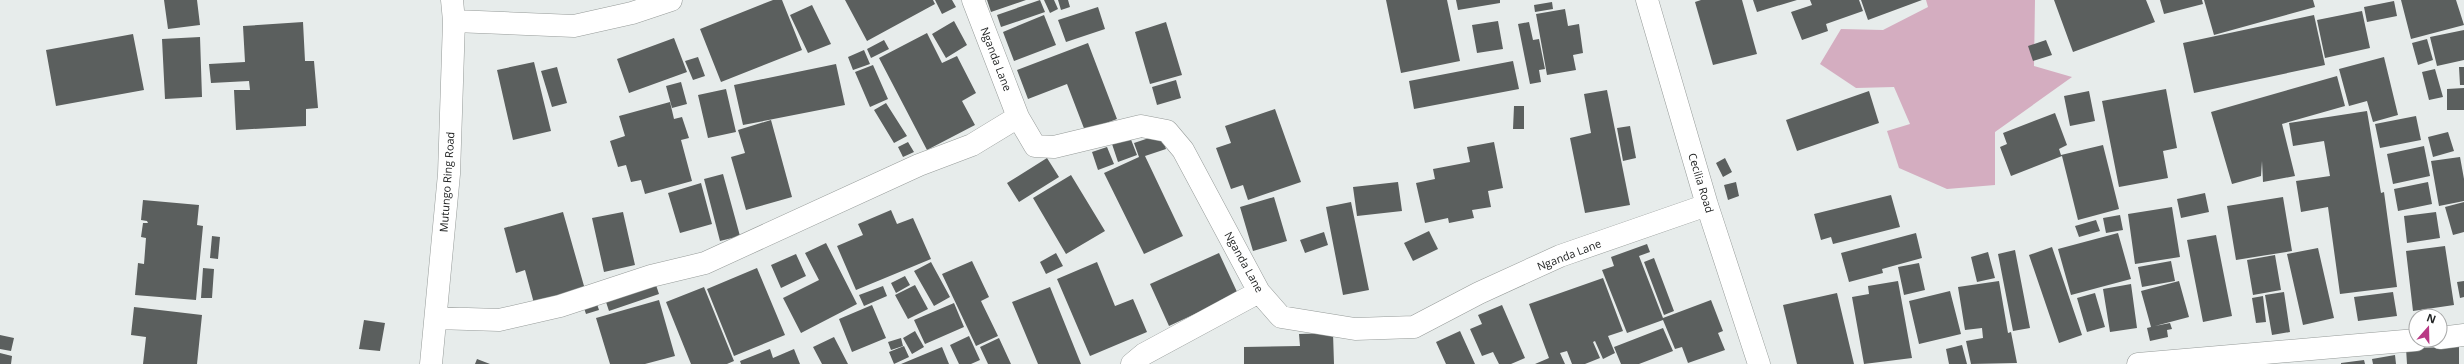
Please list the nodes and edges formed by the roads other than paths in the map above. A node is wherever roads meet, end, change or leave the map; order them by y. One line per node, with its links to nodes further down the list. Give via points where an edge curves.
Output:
1 (452, 0): 5 (street, Mutungo Ring Road)
2 (671, 0): 5 (street, via 632,13 574,26)
3 (973, 0): 6 (street, Nganda Lane)
4 (1647, 0): 7 (street, Cecilia Road)
5 (454, 21): 9 (street, Mutungo Ring Road, via 449,174)
6 (1018, 117): 8 (street, Nganda Lane, via 1035,146 1054,147 1141,126 1167,131 1183,150); 9 (street, via 972,145 919,165 705,263 651,276 560,306 499,320)
7 (1708, 205): 8 (street, Nganda Lane, via 1560,256 1479,293 1414,327 1355,329 1281,317); 15 (street, Cecilia Road)
8 (1259, 292): 14 (street, via 1144,354)
9 (436, 318): 13 (street, Mutungo Ring Road)
10 (2464, 335): 11 (street)
11 (2448, 337)
12 (2408, 341): 16 (street)
13 (431, 364)
14 (1132, 364)
15 (1759, 364)
16 (2138, 364)

